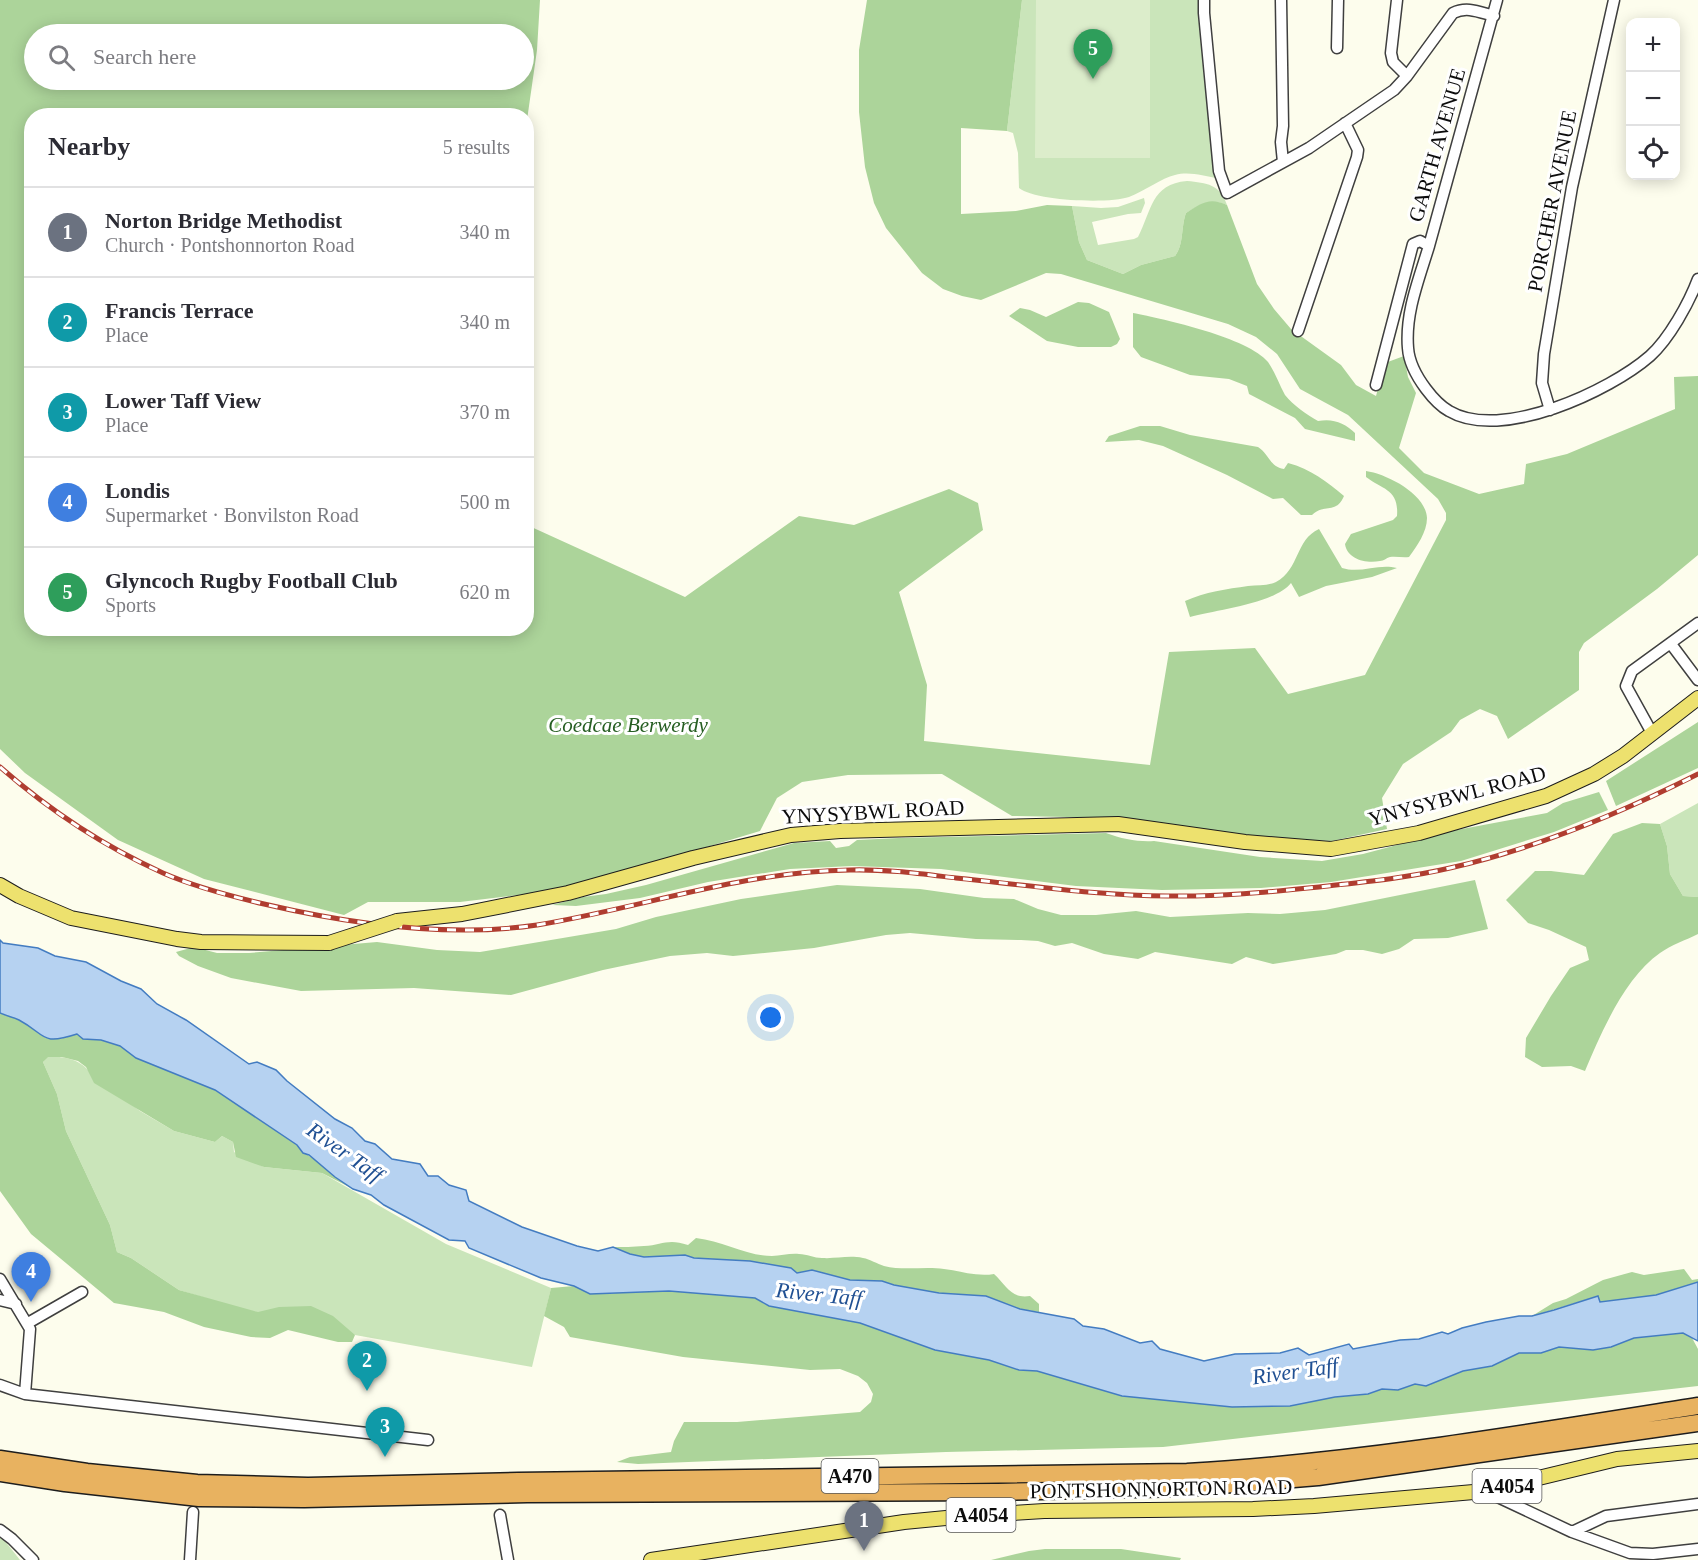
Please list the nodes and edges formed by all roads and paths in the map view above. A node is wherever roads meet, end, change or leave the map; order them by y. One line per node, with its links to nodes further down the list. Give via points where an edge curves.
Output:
1 (1204, 0): 11 (street, via 1219,171 1227,193)
2 (1281, 0): 11 (street)
3 (1338, 0): 8 (street)
4 (1396, 0): 9 (street, via 1391,53 1393,62)
5 (1497, 0): 7 (street, GARTH AVENUE)
6 (1614, 0): 16 (street, PORCHER AVENUE, via 1572,187 1544,354 1542,383)
7 (1494, 16): 9 (street, via 1467,9 1453,13); 12 (street, GARTH AVENUE)
8 (1337, 48)
9 (1407, 76): 10 (street, via 1394,90)
10 (1345, 123): 11 (street); 14 (street, via 1358,150 1357,157)
11 (1283, 162)
12 (1429, 246): 15 (street, GARTH AVENUE, via 1420,241 1413,244); 16 (street, via 1409,312 1408,348 1421,383 1449,411 1468,418 1496,421)
13 (1698, 279): 16 (street, via 1687,306 1652,354 1625,376)
14 (1298, 331)
15 (1376, 385)
16 (1550, 410)
17 (1698, 623): 18 (street)
18 (1671, 644): 19 (street); 21 (street, via 1632,671 1626,686)
19 (1698, 680)
20 (1698, 698): 21 (main road, YNYSYBWL ROAD)
21 (1652, 734): 22 (main road, YNYSYBWL ROAD, bridge, via 1594,774 1546,796 1419,833 1331,849 1245,842 1118,824 791,835 556,896 462,914 397,921 329,943 201,942 166,937 71,918)
22 (0, 885)
23 (0, 1280): 26 (street)
24 (82, 1292): 27 (street)
25 (0, 1300): 26 (street)
26 (16, 1304): 27 (street)
27 (28, 1323): 29 (street)
28 (0, 1385): 29 (street)
29 (25, 1394): 32 (street)
30 (1698, 1406): 34 (highway, A470, via 1470,1442 1261,1468 1186,1472 308,1486 197,1483)
31 (1698, 1423): 35 (highway, A470, via 1318,1477 1186,1488 199,1498)
32 (428, 1440)
33 (1698, 1451): 36 (main road, A4054, via 1617,1459)
34 (0, 1459)
35 (0, 1473)
36 (1485, 1491): 41 (street); 46 (main road, PONTSHONNORTON ROAD / A4054, via 1253,1509 1044,1511 967,1516)
37 (1698, 1504): 41 (street, via 1606,1516)
38 (193, 1512): 44 (street)
39 (500, 1515): 45 (street)
40 (0, 1530): 43 (street)
41 (1572, 1532): 42 (street, via 1630,1553)
42 (1698, 1549)
43 (33, 1560)
44 (190, 1560)
45 (508, 1560)
46 (651, 1560)

